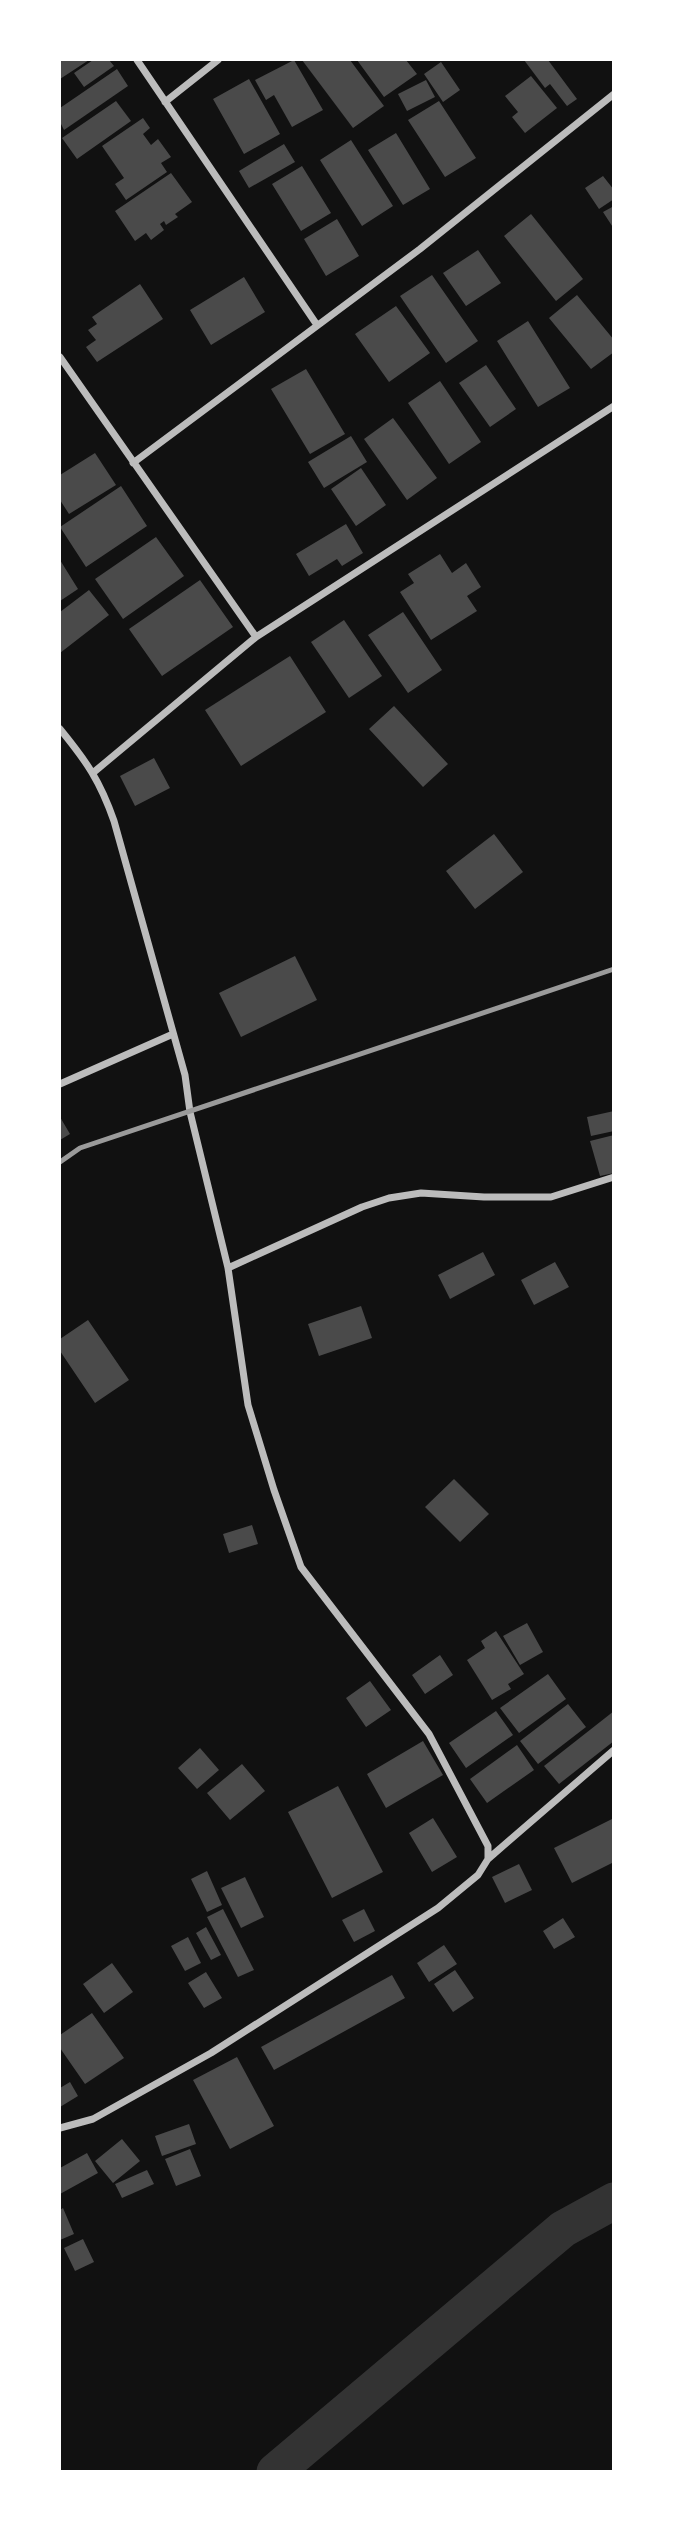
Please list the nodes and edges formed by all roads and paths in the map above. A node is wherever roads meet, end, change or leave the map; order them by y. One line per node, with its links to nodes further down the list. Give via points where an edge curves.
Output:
1 (137, 60): 4 (street)
2 (218, 60): 4 (street)
3 (614, 94): 5 (street)
4 (165, 102): 5 (street)
5 (317, 325): 8 (street)
6 (60, 357): 8 (street)
7 (614, 406): 9 (street)
8 (133, 463): 9 (street)
9 (256, 637): 11 (street)
10 (60, 729): 11 (street)
11 (94, 772): 12 (street, via 114,821)
12 (173, 1034): 13 (street); 15 (street)
13 (60, 1084)
14 (614, 1177): 15 (street, via 551,1197 421,1193 389,1198)
15 (228, 1268): 17 (street, via 248,1405 301,1567 429,1734 488,1846)
16 (614, 1750): 17 (street)
17 (488, 1859): 18 (street, via 478,1875 438,1908 211,2053 93,2119)
18 (60, 2128)

